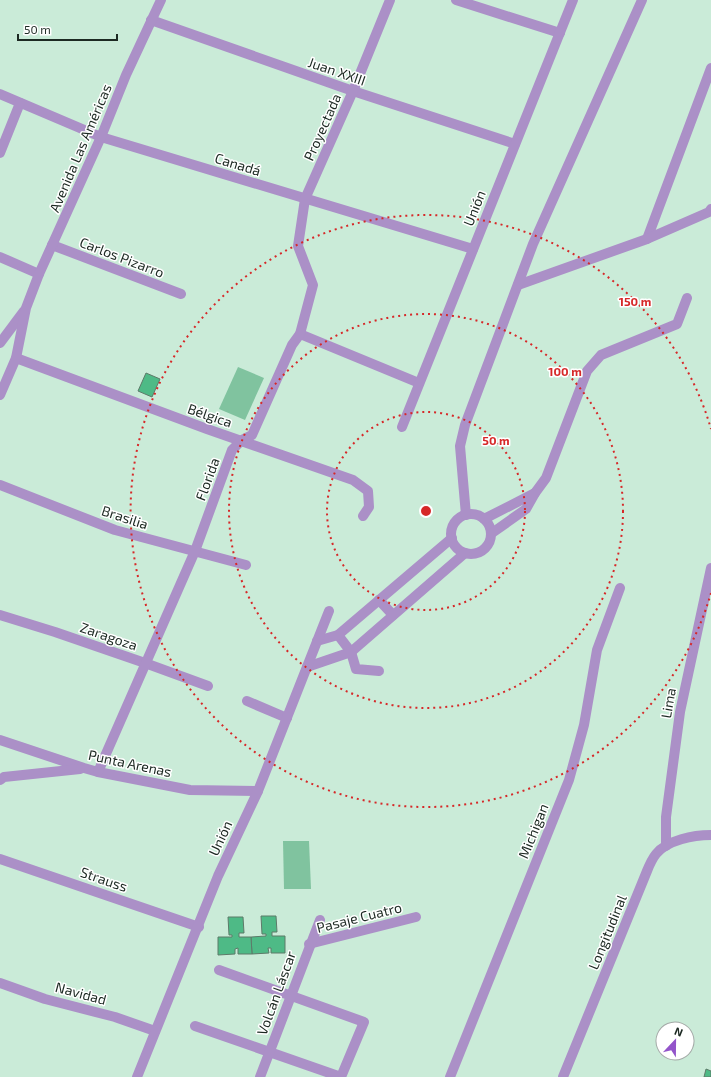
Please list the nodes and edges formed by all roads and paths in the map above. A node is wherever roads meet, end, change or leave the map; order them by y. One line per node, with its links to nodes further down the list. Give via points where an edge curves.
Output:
1 (161, 0): 6 (street, Avenida Las Américas)
2 (390, 0): 9 (street, Proyectada)
3 (456, 0): 7 (street)
4 (573, 0): 7 (street, Unión)
5 (642, 0): 22 (street, via 533,244)
6 (151, 20): 9 (street, Juan XXIII); 12 (street, Avenida Las Américas)
7 (560, 33): 13 (street, Unión)
8 (711, 68): 17 (street)
9 (353, 92): 13 (street, Juan XXIII); 15 (street, Proyectada)
10 (0, 94): 11 (street, Canadá)
11 (20, 103): 12 (street, Canadá); 14 (street)
12 (101, 137): 15 (street, Canadá); 18 (street, Avenida Las Américas)
13 (515, 144): 19 (street, Unión)
14 (0, 153)
15 (305, 199): 19 (street, Canadá); 26 (street, Florida, via 298,246 313,285)
16 (711, 209): 17 (street)
17 (647, 239): 22 (street)
18 (52, 246): 21 (street, Avenida Las Américas); 23 (street, Carlos Pizarro)
19 (472, 249): 29 (street, Unión)
20 (0, 257): 21 (street)
21 (40, 274): 25 (street, Avenida Las Américas)
22 (518, 285): 35 (street, via 460,446)
23 (181, 294)
24 (687, 298): 34 (street, via 677,324 601,355 587,371 546,478)
25 (26, 308): 27 (street, Avenida Las Américas); 28 (street, Avenida Las Américas)
26 (300, 334): 29 (street); 32 (street, Florida, via 292,345 252,435)
27 (0, 343)
28 (16, 358): 30 (street, Avenida Las Américas); 32 (street, Bélgica)
29 (419, 383): 31 (street, Unión)
30 (0, 395)
31 (402, 426)
32 (242, 440): 36 (street, Bélgica, via 353,480 368,491 369,507); 40 (street, Florida, via 232,450)
33 (0, 485): 40 (street, Brasilia, via 115,530)
34 (535, 493): 37 (street); 38 (street, via 526,508)
35 (466, 515): 37 (street, via 476,514); 39 (street, via 456,520 451,531)
36 (363, 516)
37 (484, 518): 38 (street)
38 (492, 533): 41 (street, via 490,544 482,552 470,555)
39 (452, 538): 41 (street, via 459,551); 45 (street)
40 (195, 551): 42 (street, Brasilia); 52 (street, Florida)
41 (465, 553): 47 (street)
42 (246, 565)
43 (711, 568): 64 (street, Lima, via 680,712 666,817)
44 (620, 588): 78 (street, Michigan, via 597,650 584,725 569,780)
45 (379, 600): 47 (street); 49 (street)
46 (329, 611): 50 (street, Unión)
47 (393, 615): 51 (street)
48 (0, 616): 52 (street, Zaragoza)
49 (338, 635): 50 (street); 51 (street)
50 (317, 641): 53 (street, Unión)
51 (351, 652): 53 (street); 54 (street, via 356,669)
52 (145, 663): 55 (street, Zaragoza); 60 (street, Florida)
53 (307, 667): 57 (street, Unión)
54 (379, 671)
55 (208, 686)
56 (247, 700): 57 (street)
57 (287, 718): 62 (street, Unión)
58 (0, 740): 59 (street, Punta Arenas)
59 (84, 768): 60 (street, Punta Arenas); 61 (street, via 4,777)
60 (98, 772): 62 (street, Punta Arenas, via 190,790)
61 (0, 780)
62 (258, 791): 68 (street, Unión, via 218,876)
63 (711, 835): 64 (street, Longitudinal, via 683,839)
64 (666, 846): 79 (street, Longitudinal, via 655,854 647,871)
65 (0, 859): 68 (street, Strauss)
66 (416, 917): 69 (street, Pasaje Cuatro)
67 (320, 920): 69 (street, Volcán Láscar)
68 (199, 927): 74 (street, Unión)
69 (310, 944): 72 (street, Volcán Láscar)
70 (219, 970): 72 (street)
71 (0, 983): 74 (street, Navidad)
72 (291, 995): 75 (street, Volcán Láscar); 75 (street, via 364,1022 341,1077)
73 (195, 1026): 75 (street)
74 (155, 1031): 76 (street, Unión)
75 (270, 1051): 77 (street, Volcán Láscar)
76 (137, 1077)
77 (260, 1077)
78 (450, 1077)
79 (563, 1077)

